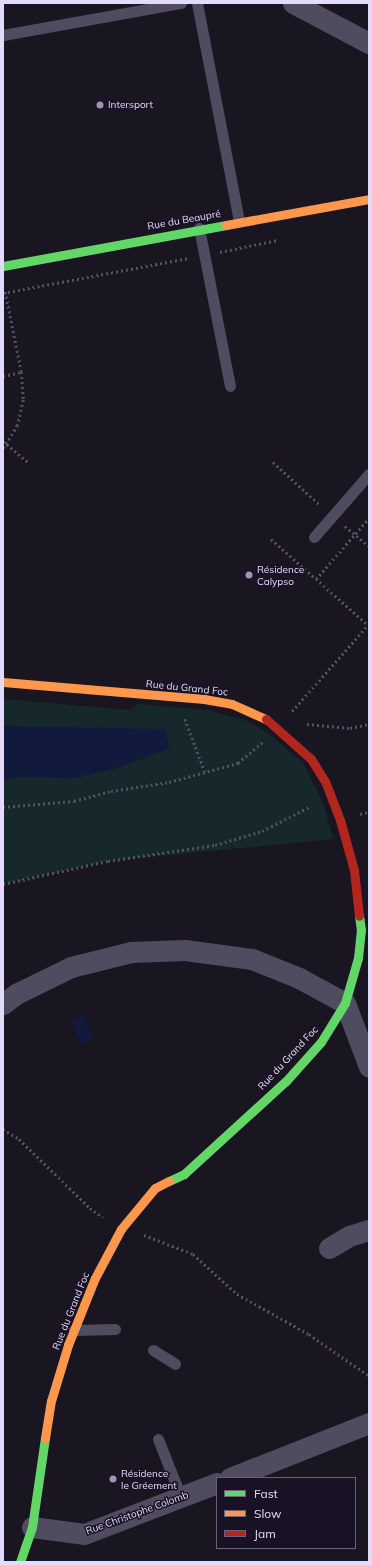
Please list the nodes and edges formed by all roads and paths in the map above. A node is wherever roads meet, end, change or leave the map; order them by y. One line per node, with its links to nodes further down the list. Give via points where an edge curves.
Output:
1 (181, 3): 4 (lane)
2 (197, 3): 7 (lane)
3 (293, 3): 5 (street)
4 (3, 35)
5 (368, 41)
6 (369, 199): 7 (street, Rue du Beaupré)
7 (239, 221): 8 (street, Rue du Beaupré)
8 (199, 228): 9 (street, Rue du Beaupré); 13 (lane)
9 (3, 266)
10 (5, 292): 11 (path)
11 (21, 372): 12 (path); 15 (path, via 24,399 17,426)
12 (3, 376)
13 (230, 386)
14 (3, 441): 15 (path)
15 (7, 445): 16 (path); 17 (path)
16 (3, 448)
17 (28, 463)
18 (369, 474): 20 (lane)
19 (369, 518): 22 (path)
20 (314, 536)
21 (271, 539): 22 (path)
22 (316, 579): 23 (path)
23 (368, 624): 28 (path)
24 (3, 682): 28 (street, Rue du Grand Foc, via 204,699 257,713)
25 (192, 717): 32 (path, via 185,716)
26 (303, 724): 27 (path, via 350,728)
27 (369, 724)
28 (276, 726): 30 (path); 38 (street, Rue du Grand Foc, via 311,759 325,781 346,838 360,905 360,930 358,958)
29 (256, 738): 30 (path)
30 (262, 742): 31 (path); 32 (path, via 238,763)
31 (267, 746)
32 (205, 772): 35 (path, via 74,801)
33 (310, 798): 34 (path)
34 (314, 805): 36 (path); 37 (path, via 262,831 214,844 108,861)
35 (3, 807)
36 (316, 812)
37 (3, 884)
38 (345, 1003): 39 (street, via 299,978 252,959 185,950 131,952 71,967 16,994); 40 (street); 42 (street, Rue du Grand Foc, via 321,1042 286,1081 184,1174 155,1188)
39 (3, 1004)
40 (369, 1067)
41 (3, 1129): 42 (path, via 19,1139 90,1208)
42 (121, 1229): 46 (street, Rue du Grand Foc); 49 (path, via 151,1236 193,1254 237,1294 309,1334)
43 (369, 1230): 44 (street, via 349,1236)
44 (329, 1248)
45 (115, 1329): 46 (lane)
46 (74, 1330): 55 (street, Rue du Grand Foc, via 51,1401)
47 (153, 1350): 48 (lane)
48 (175, 1364)
49 (369, 1376)
50 (369, 1423): 52 (street)
51 (158, 1439): 54 (lane)
52 (233, 1477)
53 (216, 1483): 54 (street, Rue Christophe Colomb)
54 (181, 1497): 55 (street, Rue Christophe Colomb, via 84,1534)
55 (32, 1527): 56 (street, Rue du Grand Foc)
56 (20, 1562)

